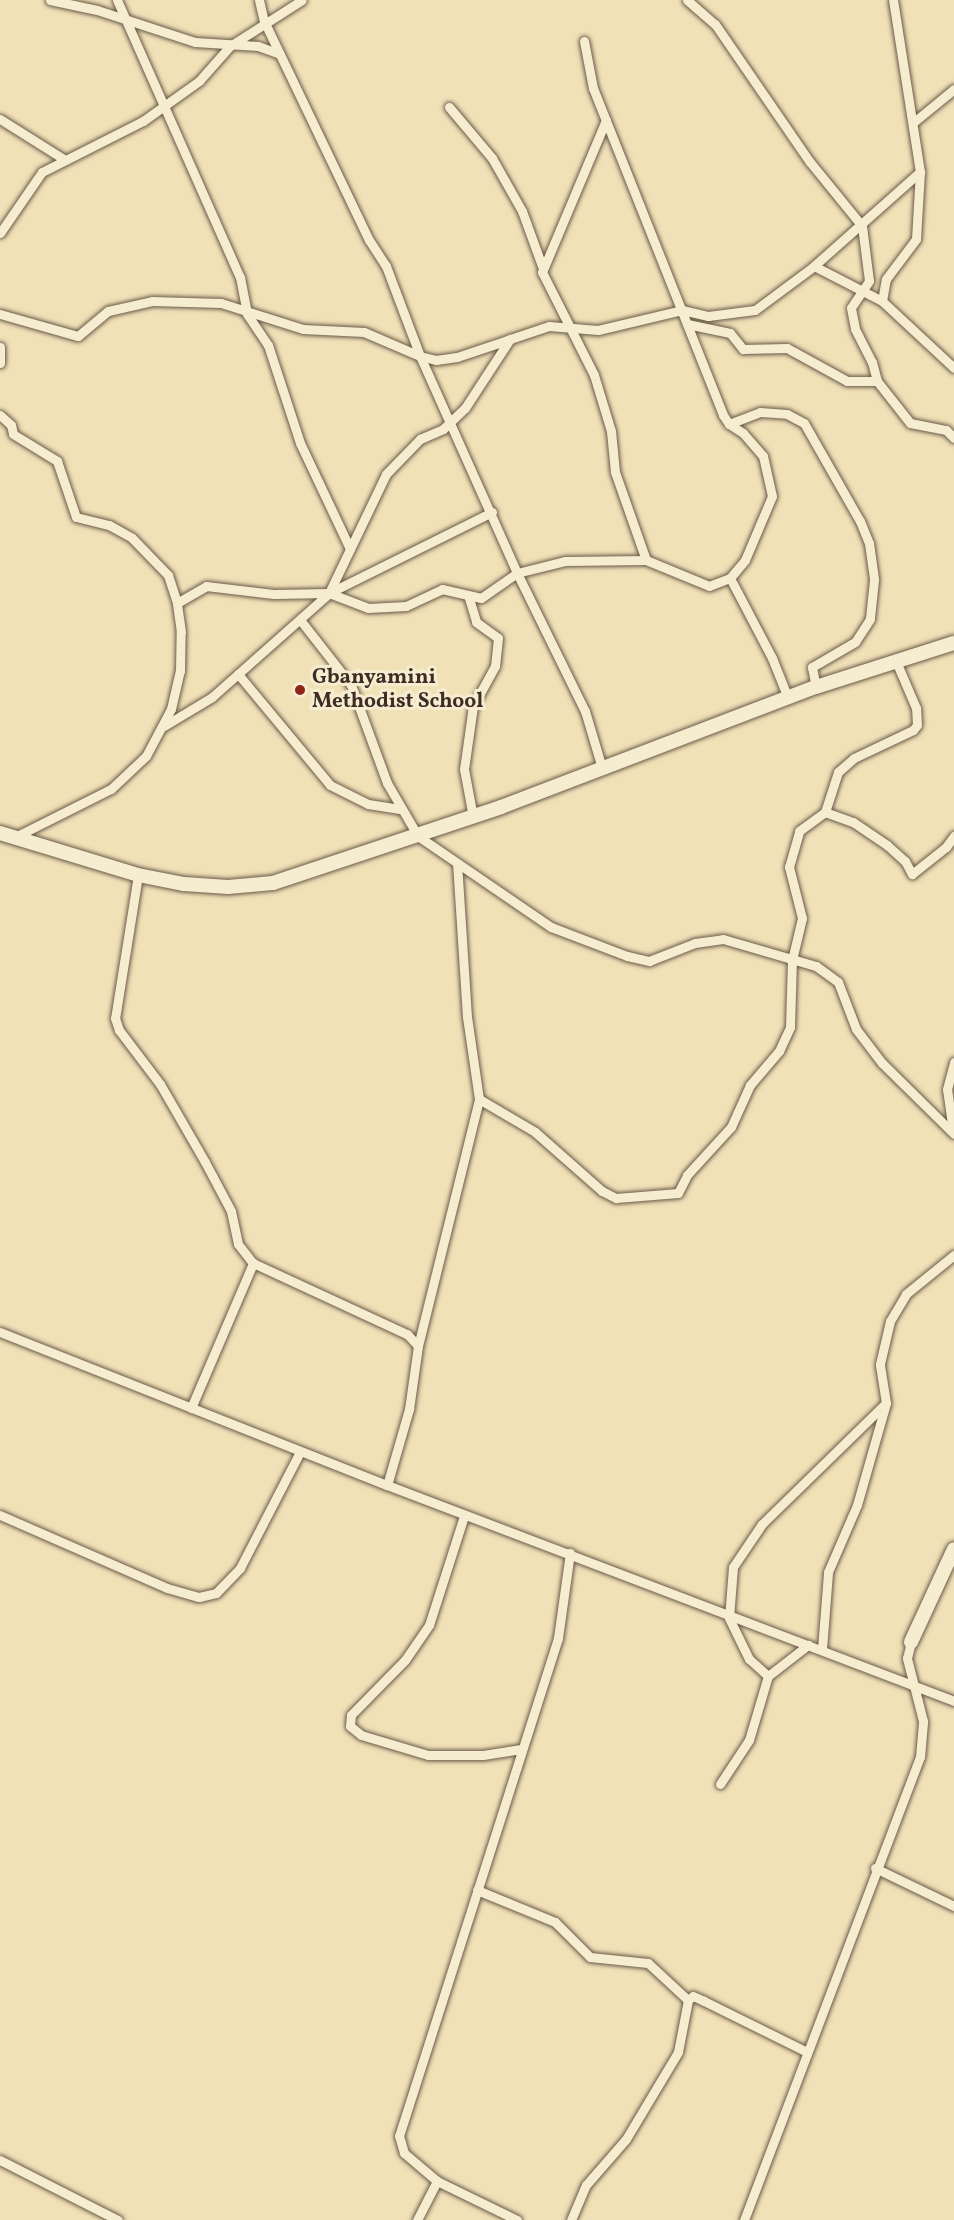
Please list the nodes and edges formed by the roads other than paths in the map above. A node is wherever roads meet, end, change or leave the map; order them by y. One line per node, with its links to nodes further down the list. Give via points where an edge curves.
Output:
1 (50, 0): 8 (street, via 97,10)
2 (117, 0): 8 (street)
3 (259, 0): 7 (street)
4 (302, 0): 7 (street)
5 (687, 0): 20 (street, via 715,24 810,162)
6 (893, 0): 17 (street)
7 (264, 21): 10 (street); 11 (street)
8 (127, 23): 10 (street, via 195,42); 13 (street)
9 (584, 41): 16 (street, via 593,88)
10 (230, 46): 11 (street, via 258,46); 13 (street, via 199,81)
11 (280, 54): 33 (street, via 369,240 386,266)
12 (954, 89): 17 (street)
13 (166, 104): 18 (street, via 143,121); 28 (street, via 240,277)
14 (449, 107): 22 (street, via 497,167 522,210)
15 (0, 120): 18 (street)
16 (606, 120): 22 (street, via 564,228); 26 (street)
17 (915, 121): 19 (street)
18 (65, 160): 21 (street, via 42,172)
19 (920, 172): 20 (street); 25 (street, via 916,239 886,279)
20 (862, 226): 23 (street); 24 (street, via 869,266)
21 (0, 233)
22 (542, 266): 30 (street)
23 (814, 266): 24 (street); 26 (street, via 755,310 708,316)
24 (865, 290): 25 (street); 36 (street, via 850,308)
25 (882, 302): 35 (street)
26 (682, 310): 29 (street); 30 (street, via 619,328)
27 (0, 314): 28 (street, via 78,336 108,311 152,301 221,303)
28 (247, 314): 33 (street, via 303,329 364,332); 42 (street, via 268,345 300,443)
29 (687, 324): 36 (street, via 730,333 743,349 786,348 847,381); 39 (street)
30 (570, 326): 31 (street, via 533,329); 43 (street, via 594,375 611,431 615,472)
31 (510, 339): 33 (street, via 457,357 436,360); 38 (street, via 465,408)
32 (0, 347): 34 (street)
33 (420, 356): 38 (street)
34 (0, 363)
35 (954, 368)
36 (877, 381): 40 (street, via 910,423 946,430)
37 (0, 415): 48 (street, via 11,425 13,434 57,461 76,517 110,525 132,538 168,575)
38 (452, 420): 41 (street); 42 (street, via 443,429 420,439 386,474)
39 (729, 424): 45 (street, via 743,433 763,456 772,496 745,560); 53 (street, via 760,412 787,414 804,423 869,543 874,580 870,619 855,642 812,667)
40 (954, 438)
41 (492, 512): 44 (street); 46 (street)
42 (350, 549): 46 (street)
43 (646, 560): 44 (street, via 565,561); 45 (street, via 709,586)
44 (517, 573): 47 (street, via 481,598); 56 (street, via 585,711)
45 (730, 578): 54 (street, via 772,658)
46 (329, 593): 47 (street, via 368,608 406,606 442,590); 48 (street, via 274,594 206,586); 49 (street)
47 (468, 595): 59 (street, via 476,622 498,638 495,666 473,706 464,769)
48 (177, 603): 55 (street, via 180,671)
49 (301, 621): 52 (street); 57 (street, via 351,685)
50 (954, 643): 51 (main road)
51 (896, 659): 53 (main road); 58 (street, via 916,708 917,724 913,730 854,758 838,772)
52 (238, 674): 55 (street, via 212,697); 57 (street, via 330,785 368,804)
53 (816, 687): 54 (main road)
54 (788, 698): 56 (main road)
55 (164, 726): 63 (street, via 146,756 111,789)
56 (603, 768): 59 (main road)
57 (400, 809): 61 (street)
58 (825, 812): 62 (street, via 853,822 887,844 912,874); 66 (street, via 800,831 789,867 802,918)
59 (473, 817): 61 (main road)
60 (0, 833): 63 (main road)
61 (418, 836): 64 (street); 65 (main road, via 309,873 251,887 207,887)
62 (954, 836)
63 (15, 837): 65 (main road)
64 (457, 864): 66 (street, via 551,927 627,956 649,961 695,943 723,939); 68 (street, via 467,1017)
65 (138, 875): 71 (street, via 115,1018 119,1030 168,1097 231,1211 238,1244)
66 (792, 960): 68 (street, via 790,1027 783,1044 755,1077 731,1127 672,1196 616,1198 602,1191 536,1132); 69 (street, via 816,966 838,982 856,1029 882,1062)
67 (954, 1062): 69 (street, via 947,1089)
68 (479, 1099): 73 (street)
69 (954, 1132)
70 (954, 1255): 74 (street, via 906,1294 890,1321 880,1364)
71 (253, 1263): 73 (street, via 408,1334); 75 (street)
72 (0, 1332): 75 (street)
73 (418, 1346): 77 (street, via 409,1409)
74 (886, 1403): 82 (street, via 762,1524 738,1557 729,1593); 85 (street, via 857,1505 828,1572)
75 (191, 1408): 76 (street)
76 (300, 1452): 77 (street); 78 (street, via 240,1568 216,1593 199,1597 167,1588)
77 (387, 1485): 79 (street)
78 (0, 1515)
79 (464, 1515): 81 (street); 89 (street, via 429,1625 405,1659 351,1715 351,1726 361,1735 428,1755 483,1755)
80 (954, 1549): 83 (main road)
81 (570, 1553): 82 (street); 89 (street, via 558,1638)
82 (729, 1618): 84 (street); 86 (street, via 749,1659)
83 (911, 1642): 87 (street, via 907,1658)
84 (808, 1645): 85 (street); 86 (street)
85 (822, 1649): 87 (street)
86 (768, 1676): 90 (street, via 749,1740)
87 (912, 1686): 88 (street); 91 (street, via 923,1721 920,1757)
88 (954, 1701)
89 (520, 1749): 92 (street)
90 (720, 1784)
91 (875, 1868): 93 (street); 95 (street)
92 (477, 1890): 94 (street, via 555,1922 590,1957 648,1963); 97 (street, via 399,2136 404,2153)
93 (954, 1906)
94 (688, 2000): 95 (street, via 693,1996); 101 (street, via 678,2052 626,2139 586,2186)
95 (807, 2052): 102 (street)
96 (0, 2160): 98 (street)
97 (437, 2181): 99 (street); 100 (street)
98 (118, 2220)
99 (417, 2220)
100 (517, 2220)
101 (571, 2220)
102 (744, 2220)

